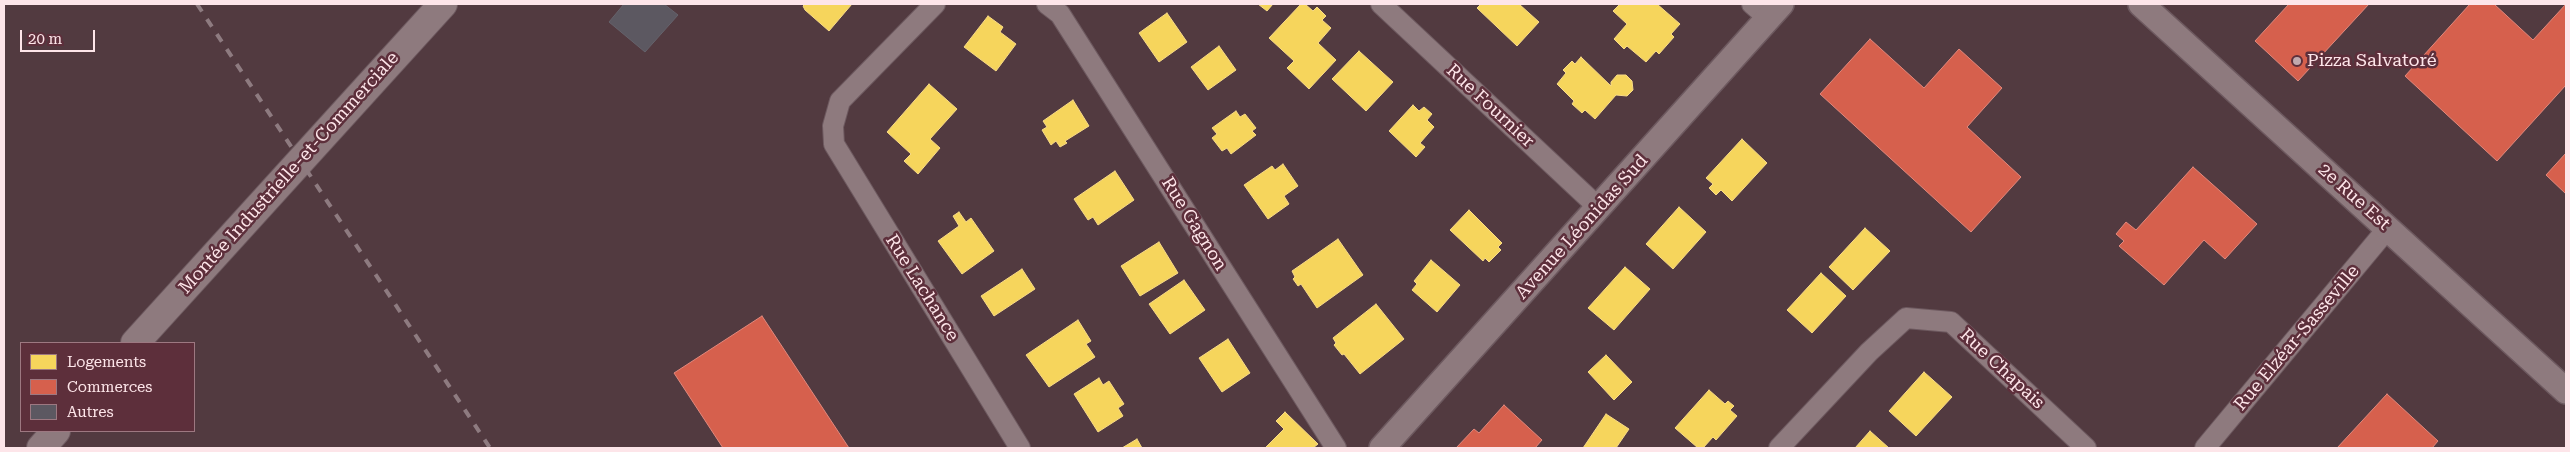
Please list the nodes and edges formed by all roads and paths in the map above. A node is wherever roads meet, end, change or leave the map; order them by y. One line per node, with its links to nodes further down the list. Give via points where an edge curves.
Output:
1 (444, 4): 9 (main road, Montée Industrielle-et-Commerciale)
2 (935, 4): 13 (street, Rue Lachance, via 840,100 833,126 834,144)
3 (1047, 4): 14 (street, Rue Gagnon, via 1060,14)
4 (1381, 4): 7 (street, Rue Fournier)
5 (2141, 4): 8 (street, 2e Rue Est)
6 (1767, 9): 7 (street, Avenue Léonidas Sud)
7 (1600, 208): 15 (street, Avenue Léonidas Sud)
8 (2388, 228): 10 (street, 2e Rue Est); 18 (street, Rue Elzéar-Sasseville)
9 (136, 342)
10 (2566, 391)
11 (55, 432): 12 (main road)
12 (41, 448)
13 (1020, 448)
14 (1336, 448)
15 (1382, 448)
16 (1779, 448): 17 (street, Rue Chapais, via 1906,318 1951,322)
17 (2086, 448)
18 (2205, 448)

